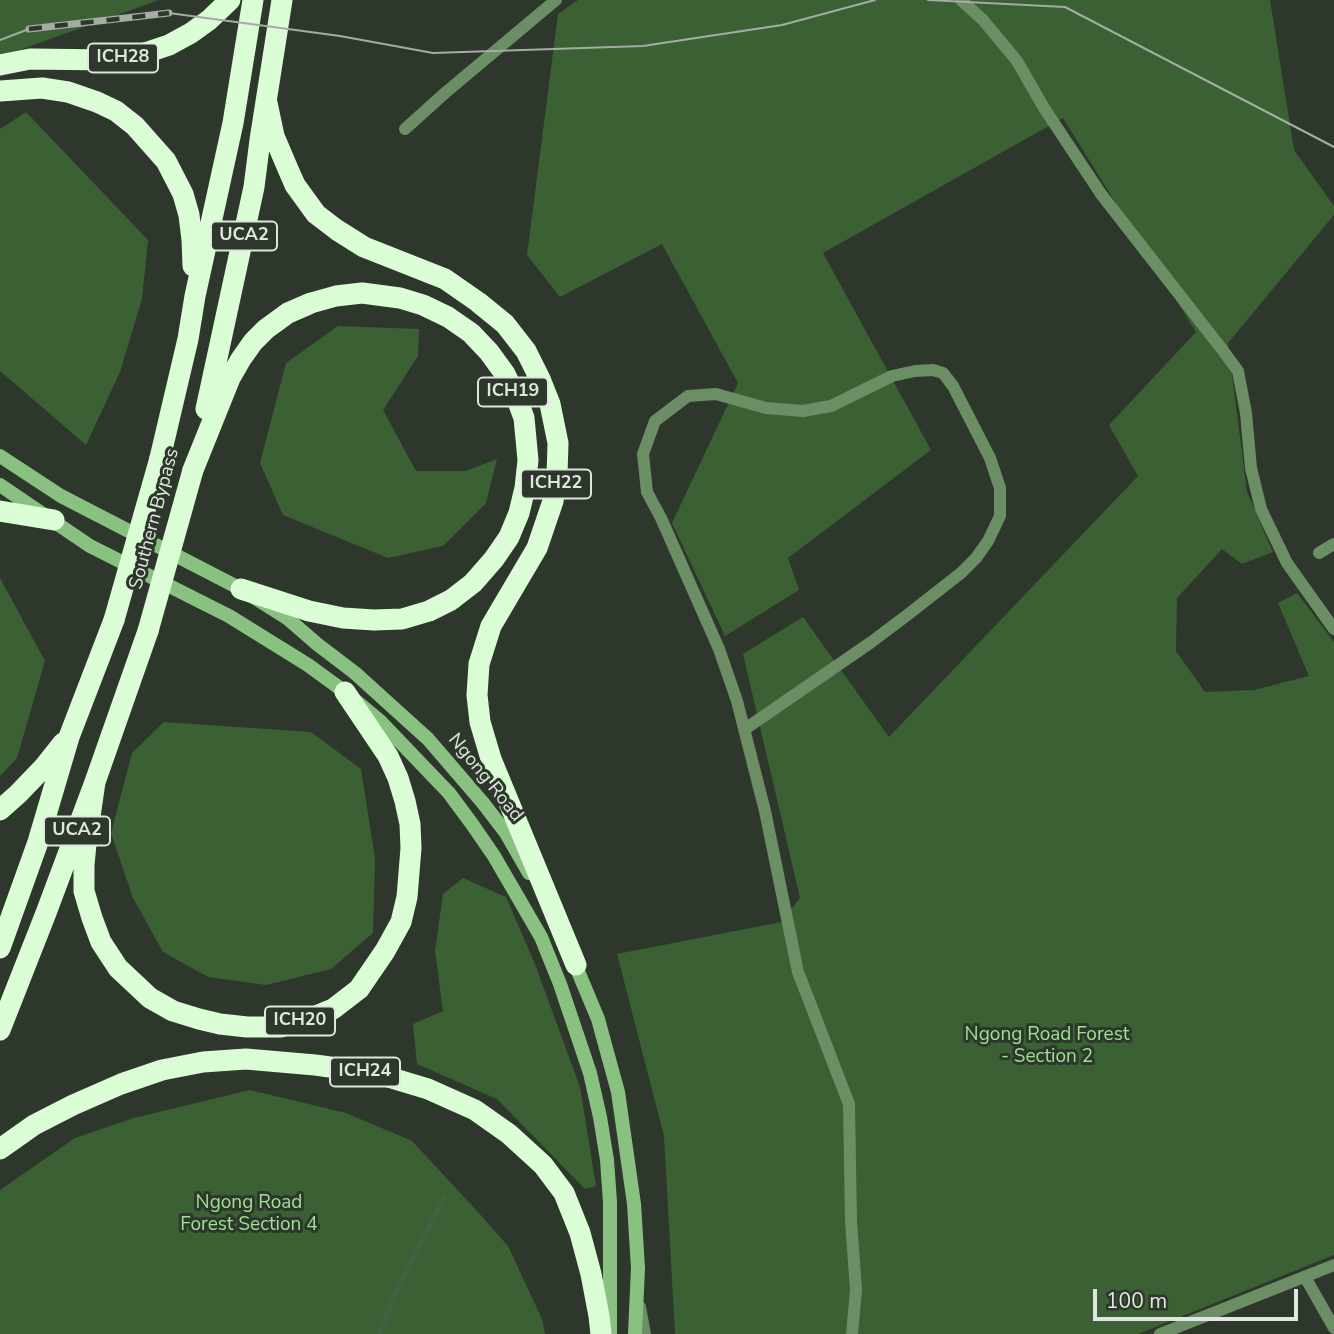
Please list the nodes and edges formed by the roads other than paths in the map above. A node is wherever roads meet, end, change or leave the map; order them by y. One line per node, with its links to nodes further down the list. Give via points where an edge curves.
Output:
1 (230, 0): 6 (highway, ICH28, via 191,33 139,55 110,60 30,59)
2 (253, 0): 10 (highway, Southern Bypass / UCA2, via 233,122)
3 (282, 0): 8 (highway, Southern Bypass / UCA2)
4 (556, 0): 9 (street)
5 (961, 0): 19 (street, via 1017,61 1101,194 1238,371 1261,509 1287,563)
6 (0, 65)
7 (0, 91): 10 (highway, via 43,88 78,96 116,111 150,141 183,194 192,240)
8 (267, 103): 12 (highway, Southern Bypass / UCA2, via 249,216); 26 (highway, ICH22, via 274,136 295,185 316,214 364,247 445,279 478,302 505,324 526,351 550,404 558,443 553,501 537,548 491,626 479,664 477,695 491,760)
9 (405, 130)
10 (195, 296): 22 (highway, Southern Bypass / UCA2, bridge, via 160,458 114,621)
11 (0, 456): 18 (main road, Ngong Road, via 61,496)
12 (193, 470): 18 (highway, ICH19, via 230,378 253,342 288,313 336,296 362,293 400,298 448,317 489,352 517,399 524,418 528,460 519,513 494,559 451,600 402,619 354,619 309,611); 23 (highway, Southern Bypass / UCA2, bridge, via 148,631)
13 (0, 485): 15 (main road, Ngong Road)
14 (0, 510): 15 (highway)
15 (54, 520): 20 (main road, Ngong Road, via 90,546 229,616)
16 (1334, 544): 17 (street)
17 (1319, 553)
18 (241, 589): 26 (main road, Ngong Road, via 288,618 429,739 506,833)
19 (1334, 629)
20 (345, 692): 23 (highway, ICH20, via 388,755 405,801 411,848 407,897 401,922 359,989 316,1016 281,1027 210,1022 173,1011 150,998 118,968 102,942 84,891); 34 (main road, Ngong Road, via 381,722 449,793 494,856 541,937 590,1073 600,1117 610,1202)
21 (745, 729): 21 (street, via 719,649 647,492 643,454 655,421 688,396 716,394 766,408 803,411 831,406 892,376 915,370 943,373 990,458 1000,488 1000,516 988,541 961,573 897,623); 37 (street, via 798,972 849,1104 856,1290)
22 (69, 737): 24 (highway); 25 (highway, Southern Bypass / UCA2)
23 (95, 782): 27 (highway, Southern Bypass / UCA2)
24 (0, 810)
25 (0, 948)
26 (576, 965): 31 (main road, Ngong Road, via 598,1020 618,1092 634,1204)
27 (0, 1030)
28 (0, 1149): 33 (highway, ICH24, via 34,1125 109,1089 162,1070 203,1062 246,1059 315,1065 375,1073 428,1089 475,1110 509,1134 543,1165 564,1194 591,1273)
29 (1334, 1265): 30 (street)
30 (1305, 1277): 32 (street); 38 (street)
31 (637, 1293): 35 (main road, Ngong Road); 36 (street)
32 (1334, 1328)
33 (601, 1334)
34 (610, 1334)
35 (635, 1334)
36 (645, 1334)
37 (852, 1334)
38 (1160, 1334)

